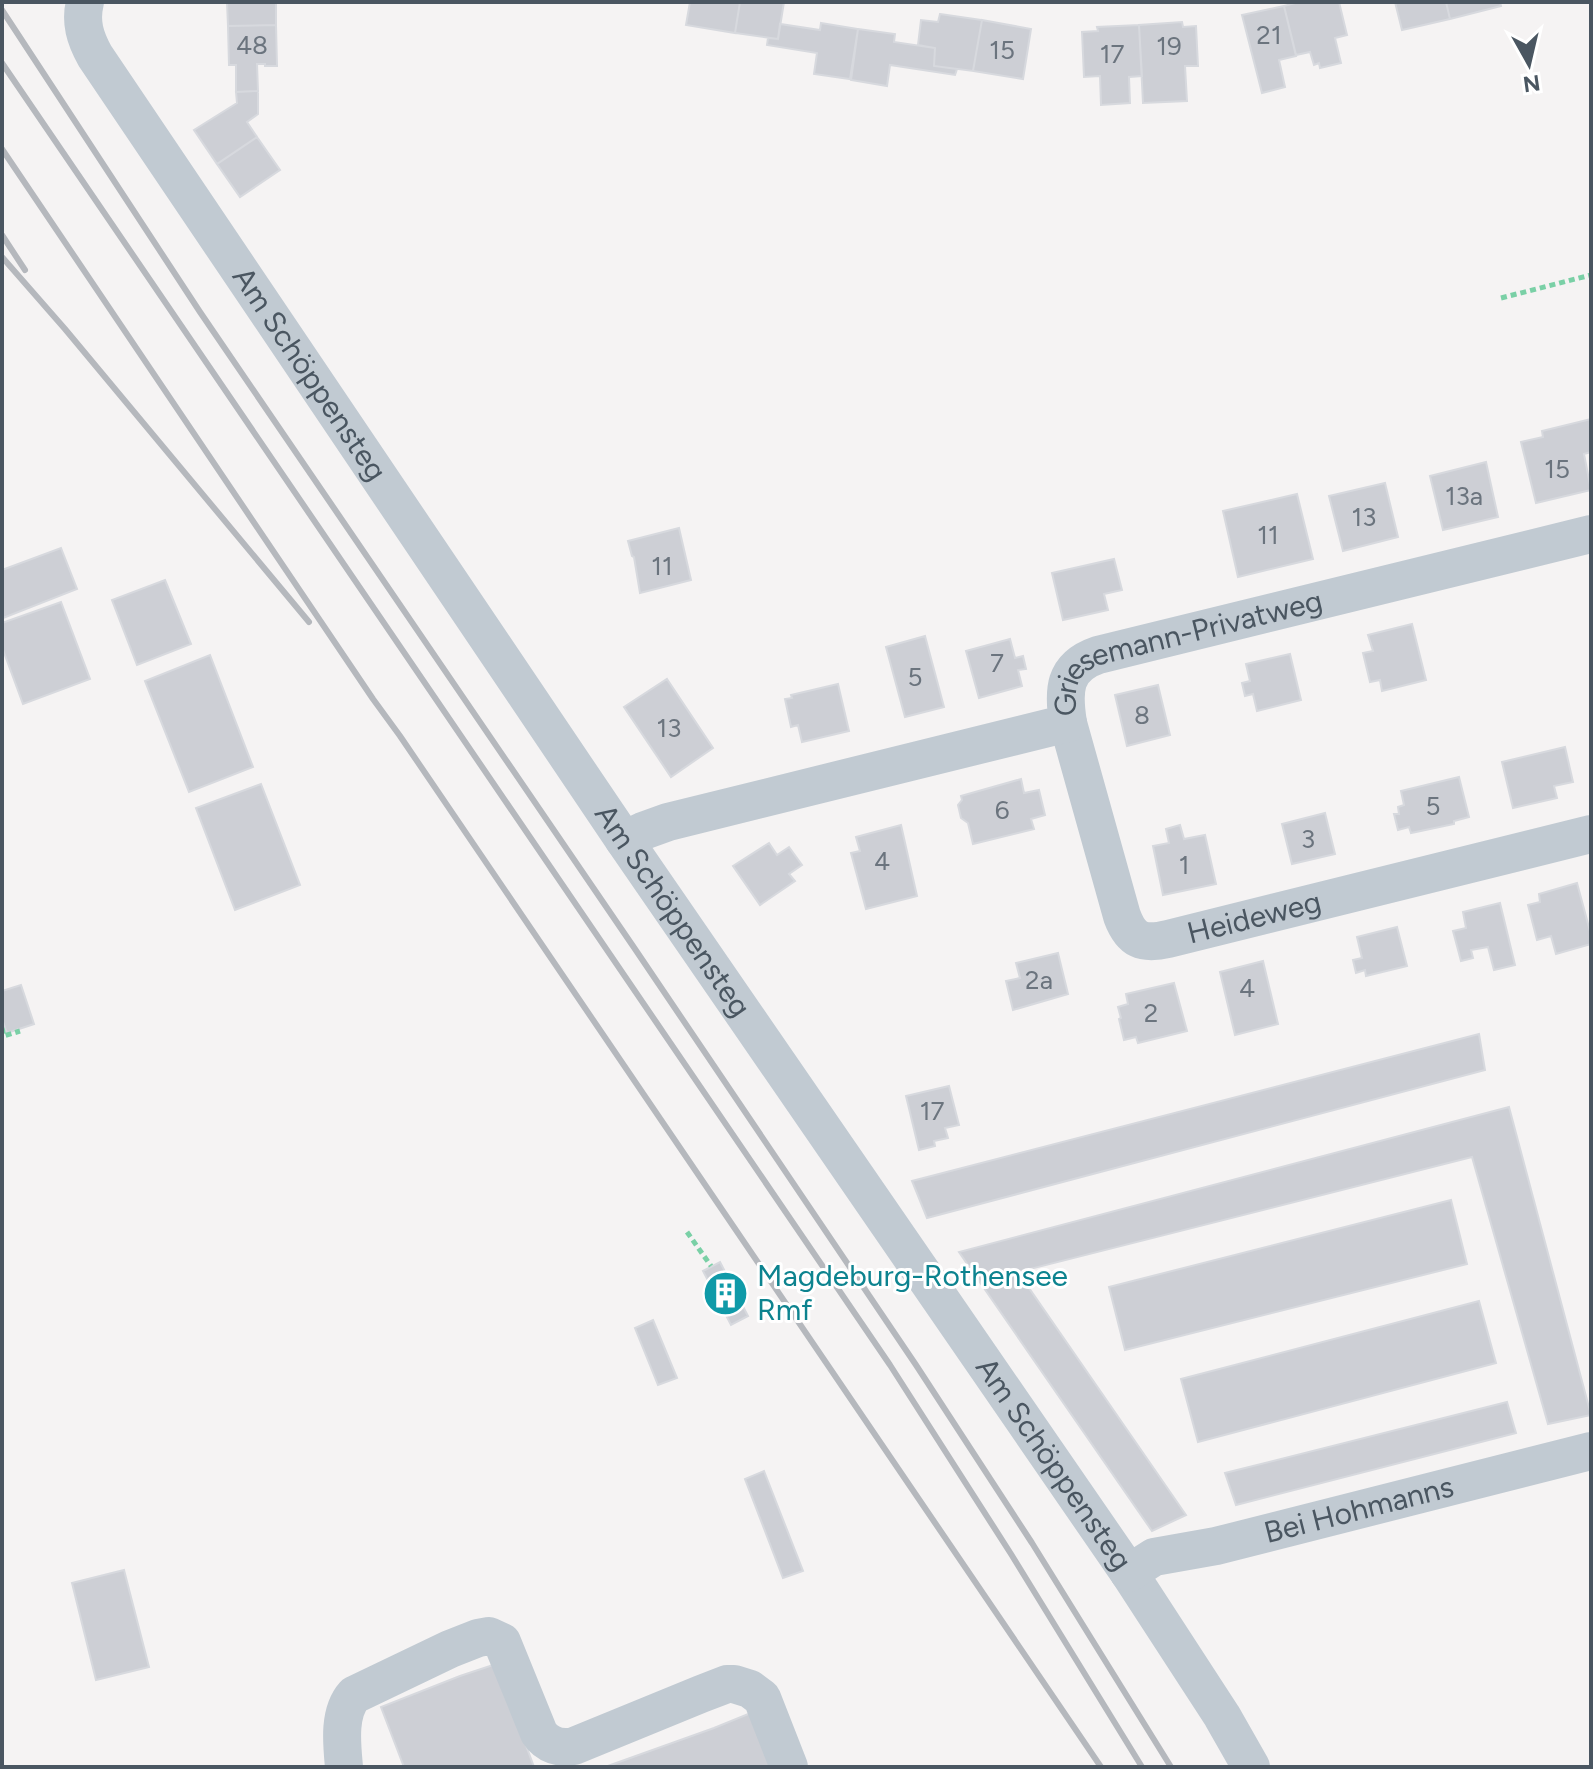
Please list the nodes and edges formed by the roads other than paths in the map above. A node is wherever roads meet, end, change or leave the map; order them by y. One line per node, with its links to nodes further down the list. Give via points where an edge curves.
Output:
1 (85, 2): 5 (street, Am Schöppensteg, via 83,28 95,56)
2 (1591, 534): 3 (street, Griesemann-Privatweg, via 1089,658 1068,679)
3 (1068, 723): 4 (street, Heideweg, via 1122,916 1130,933 1146,941); 5 (street, Griesemann-Privatweg, via 668,822)
4 (1591, 834)
5 (624, 840): 7 (street, Am Schöppensteg)
6 (1591, 1451): 7 (street, Bei Hohmanns, via 1154,1557)
7 (1129, 1573): 10 (street, Am Schöppensteg)
8 (344, 1767): 9 (street, via 344,1722 354,1695 489,1636 502,1642 539,1733 551,1744 574,1746 734,1684 762,1698)
9 (789, 1767)
10 (1251, 1767)

